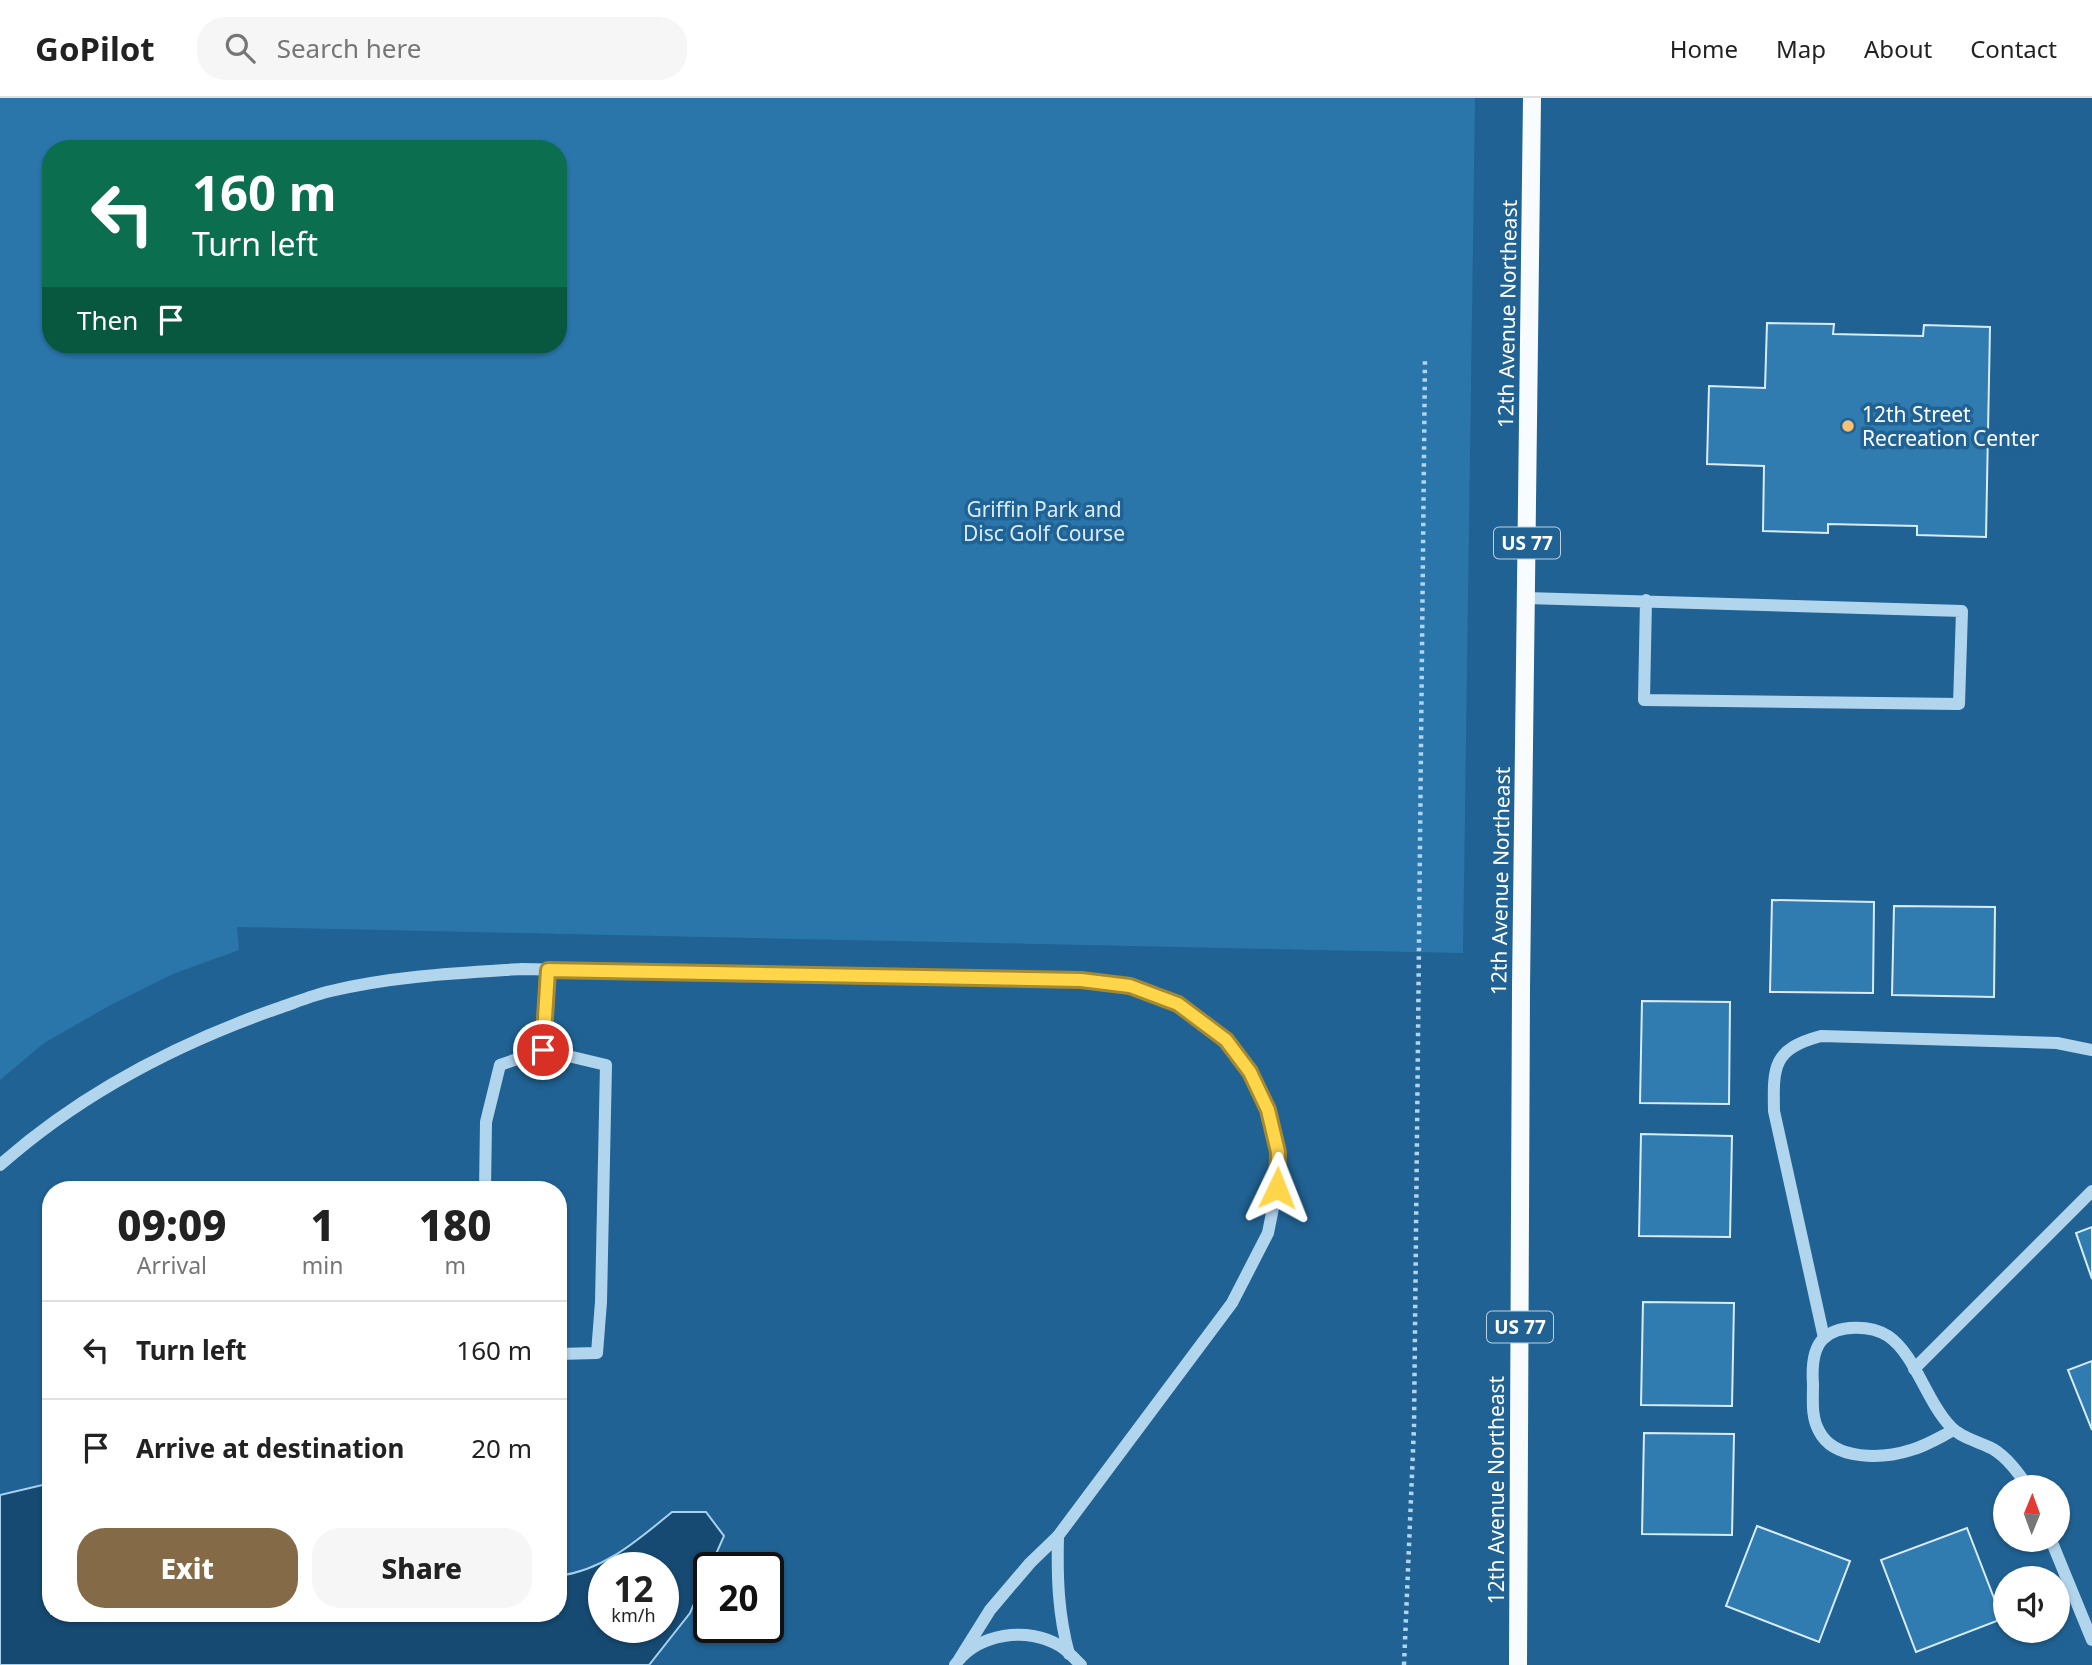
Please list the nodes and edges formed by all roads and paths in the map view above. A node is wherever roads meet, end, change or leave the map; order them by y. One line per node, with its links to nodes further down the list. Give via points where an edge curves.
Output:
1 (1532, 98): 3 (main road, 12th Avenue Northeast / US 77)
2 (1424, 358): 22 (path, via 1414,1427)
3 (1526, 598): 4 (street); 23 (main road, 12th Avenue Northeast / US 77)
4 (1646, 600): 4 (street, via 1962,611 1959,704 1644,700)
5 (548, 970): 6 (street); 8 (street, via 443,974 330,991 223,1028 61,1115); 16 (street, via 1081,980 1130,986 1178,1004 1226,1040 1250,1072 1268,1110 1278,1152 1268,1233 1232,1303)
6 (543, 1050): 9 (street, via 500,1065 486,1122); 12 (street, via 606,1065 597,1353)
7 (2092, 1050): 11 (street, via 2057,1043 1821,1036 1799,1042 1782,1055 1773,1076 1774,1111)
8 (0, 1165)
9 (485, 1181)
10 (2092, 1191): 13 (street)
11 (1824, 1338): 13 (street, via 1855,1326 1870,1329 1887,1335); 14 (street, via 1812,1368 1814,1416 1828,1442 1841,1451 1888,1455 1920,1447)
12 (567, 1354)
13 (1914, 1369): 14 (street, via 1936,1410)
14 (1954, 1430): 15 (street, via 1996,1451)
15 (2020, 1475)
16 (1058, 1536): 19 (street, via 1057,1587); 20 (street, via 990,1610)
17 (2056, 1552): 18 (street)
18 (2092, 1640)
19 (1069, 1654): 20 (street, via 1035,1636 1008,1635 982,1642); 21 (street)
20 (957, 1661)
21 (1081, 1665)
22 (1404, 1665)
23 (1518, 1665)

